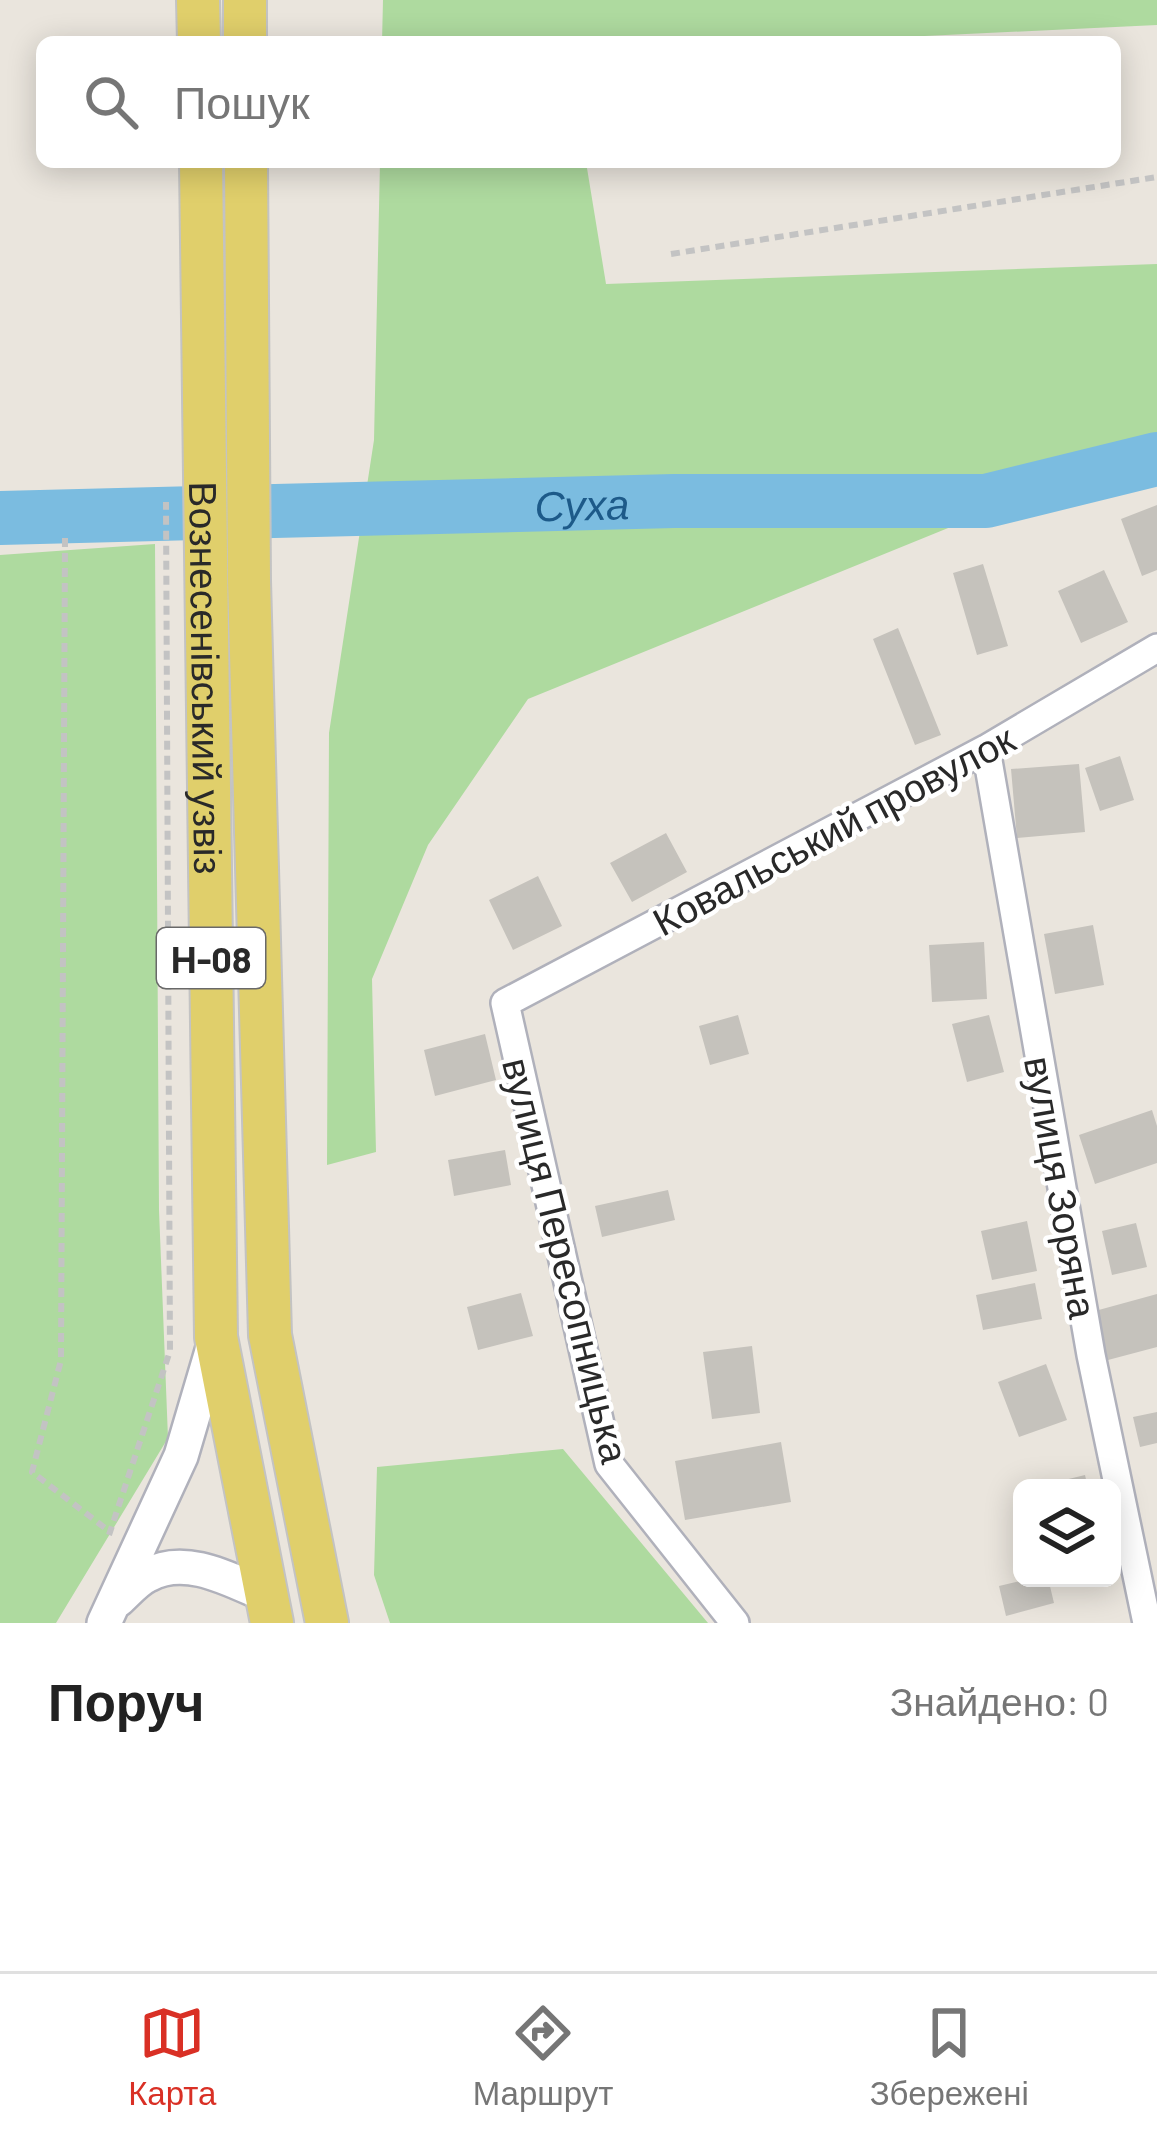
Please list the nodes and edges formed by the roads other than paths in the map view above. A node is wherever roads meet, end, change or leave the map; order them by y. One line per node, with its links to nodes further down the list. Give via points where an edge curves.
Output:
1 (198, 0): 3 (main road)
2 (245, 0): 4 (main road)
3 (199, 36)
4 (245, 36)
5 (201, 168): 10 (main road, Вознесенівський узвіз / Н-08, via 205,439 186,580)
6 (246, 168): 13 (main road, Вознесенівський узвіз / Н-08, via 270,1335)
7 (1157, 648): 8 (street, Ковальський провулок)
8 (986, 749): 9 (street, Ковальський провулок); 15 (street, вулиця Зоряна, via 1090,1355)
9 (505, 1003): 14 (street, вулиця Пересопницька, via 609,1464)
10 (216, 1337): 11 (main road, Н-08); 12 (street, via 181,1456)
11 (269, 1609): 12 (street, via 218,1574 182,1567 148,1574)
12 (111, 1612)
13 (327, 1623)
14 (735, 1623)
15 (1147, 1623)

